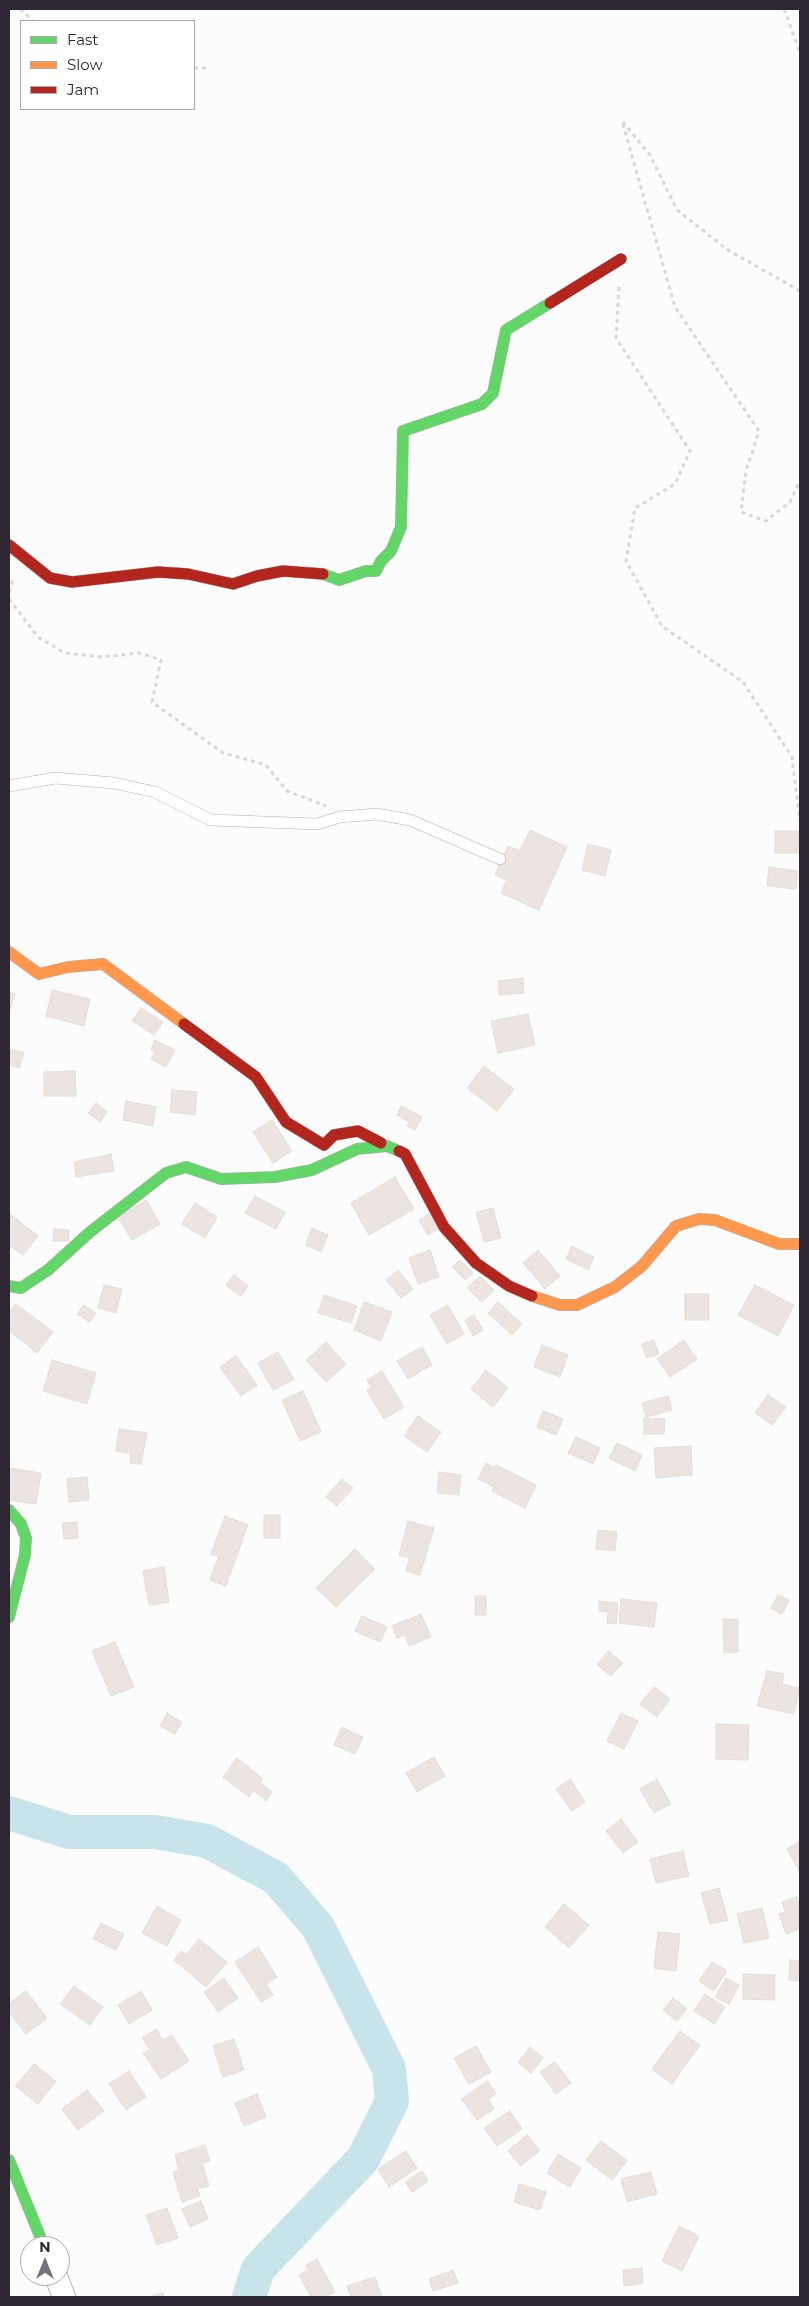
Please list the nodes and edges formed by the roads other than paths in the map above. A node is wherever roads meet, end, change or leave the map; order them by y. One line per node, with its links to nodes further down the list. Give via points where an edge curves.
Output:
1 (621, 259): 2 (street, via 506,330 493,393 482,404 403,430 401,527 391,551 376,571 339,580 326,574 283,571 232,584 188,574 158,572 72,582 50,578)
2 (9, 545)
3 (9, 786): 4 (lane, via 55,778 114,783 156,792 211,820 317,824 340,817 377,814 410,820)
4 (500, 859)
5 (9, 952): 6 (street, via 39,974 103,964 256,1078 286,1122 324,1145 334,1135 358,1131)
6 (387, 1146): 7 (street, via 404,1154 444,1227 476,1263 509,1286 542,1301 577,1304 615,1287 642,1266 676,1226 699,1219 715,1220 779,1244); 8 (street, via 357,1149 312,1170 275,1177 221,1178 186,1167 166,1173 97,1226 48,1270 21,1288)
7 (800, 1244)
8 (9, 1286)
9 (9, 1510): 10 (street, via 21,1524 26,1538 25,1555)
10 (9, 1616)
11 (9, 2160): 12 (street)
12 (40, 2236)

